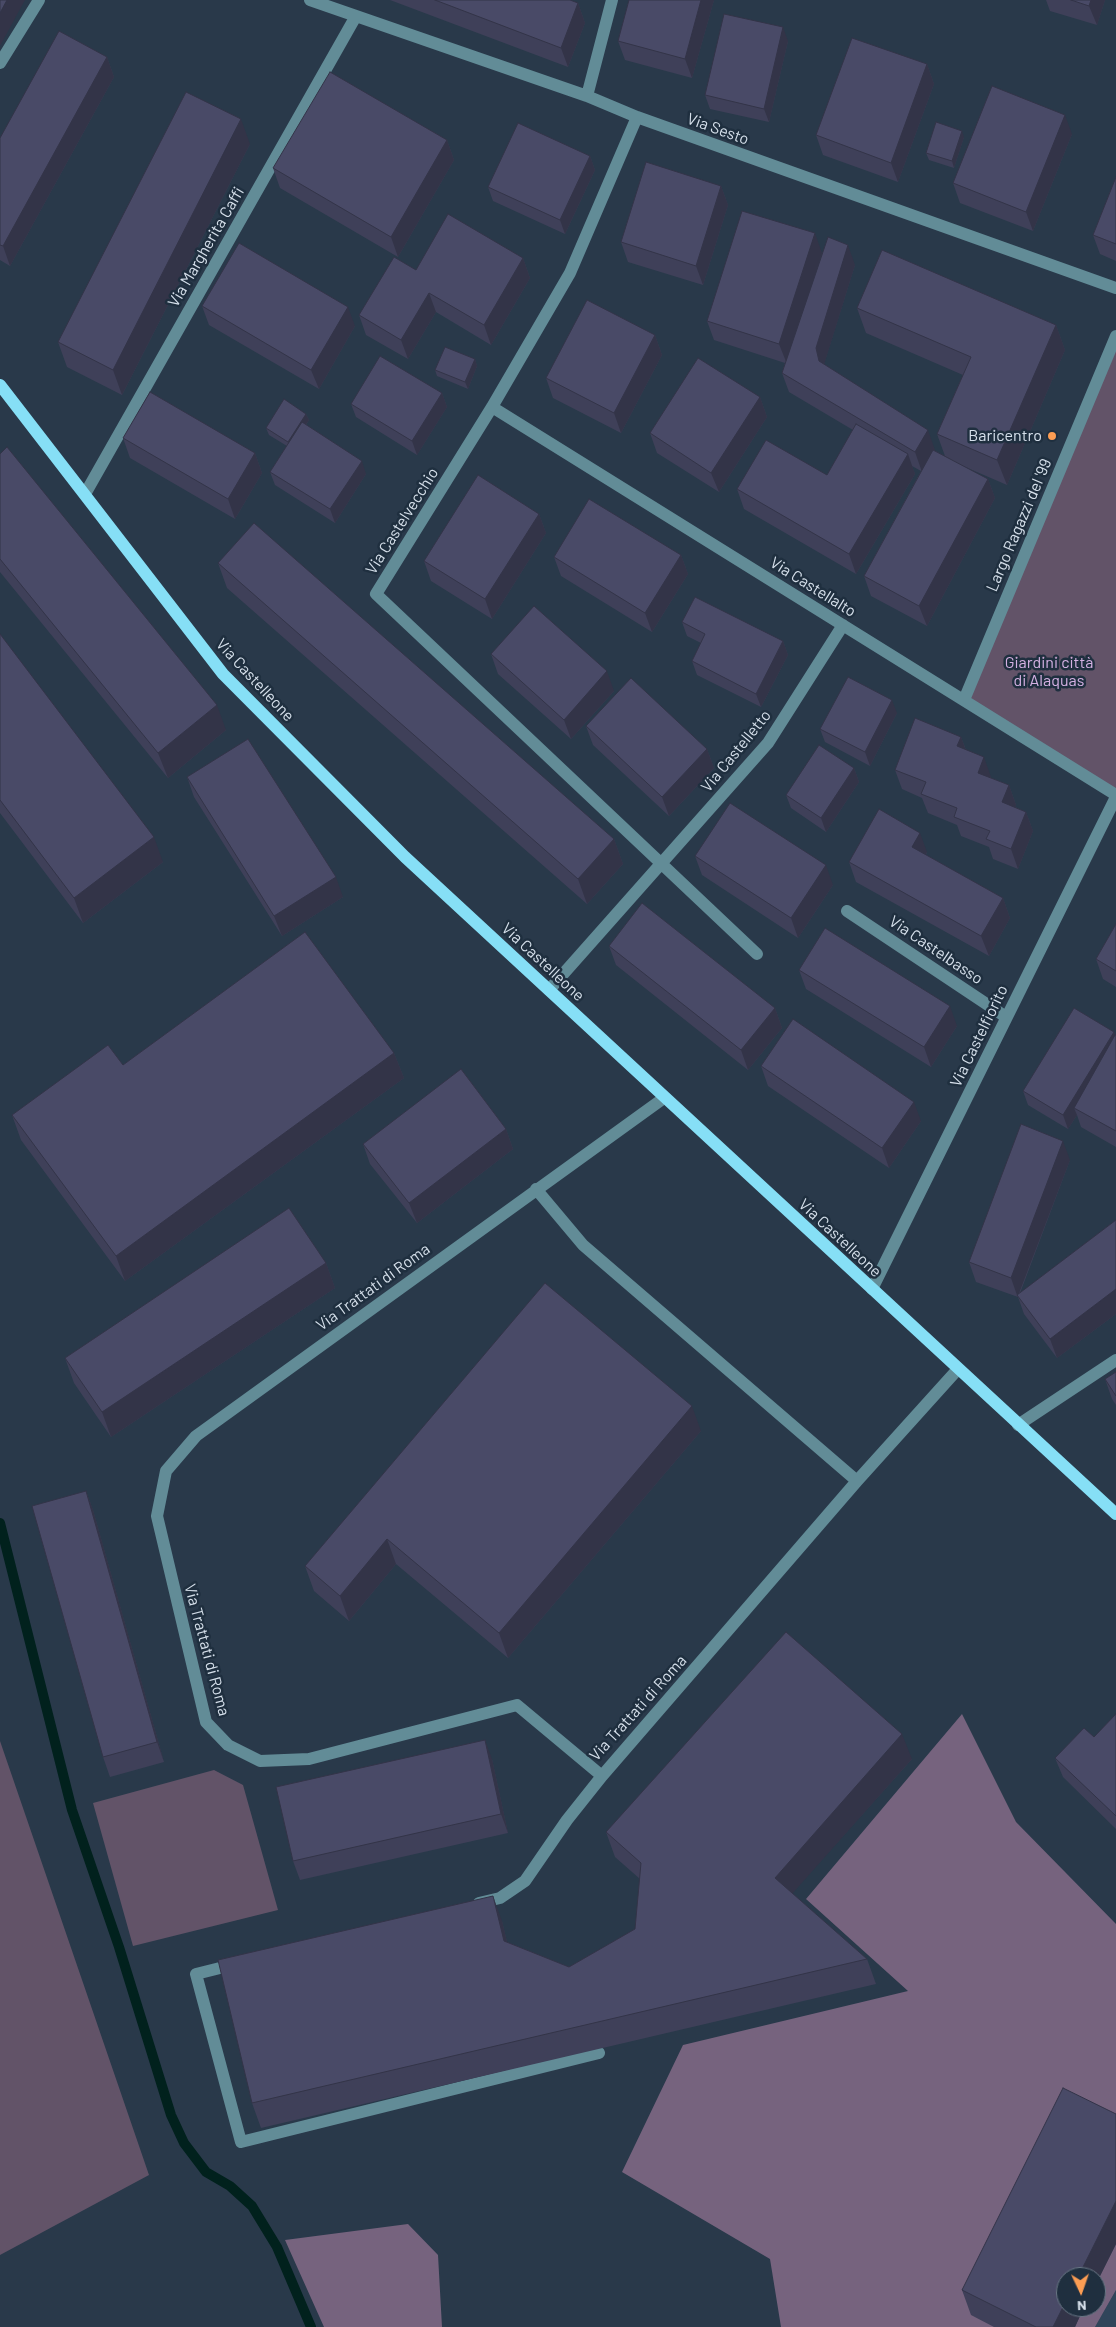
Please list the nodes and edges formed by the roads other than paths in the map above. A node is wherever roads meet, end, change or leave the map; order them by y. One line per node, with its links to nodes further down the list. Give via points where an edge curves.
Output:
1 (39, 0): 5 (street)
2 (310, 0): 4 (street, Via Sesto)
3 (612, 0): 6 (street)
4 (356, 16): 6 (street, Via Sesto); 12 (street, Via Margherita Caffi)
5 (0, 63)
6 (587, 96): 7 (street, Via Sesto)
7 (637, 117): 8 (street, Via Sesto); 11 (street, Via Castelvecchio, via 570,273)
8 (1116, 288)
9 (1116, 336): 14 (street, Largo Ragazzi del '99)
10 (0, 385): 12 (main road, Via Castelleone)
11 (492, 407): 13 (street, Via Castellalto); 16 (street, Via Castelvecchio, via 376,594)
12 (85, 494): 19 (main road, Via Castelleone, via 223,674 405,857)
13 (843, 625): 14 (street, Via Castellalto); 16 (street, Via Castelletto, via 768,743)
14 (964, 700): 15 (street, Via Castellalto)
15 (1116, 796): 20 (street, Via Castelfiorito)
16 (661, 865): 18 (street); 19 (street, Via Castelletto)
17 (847, 911): 20 (street, Via Castelbasso)
18 (757, 954)
19 (549, 990): 21 (main road, Via Castelleone)
20 (1006, 1017): 23 (street, Via Castelfiorito)
21 (664, 1098): 22 (street, Via Trattati di Roma); 23 (main road, Via Castelleone)
22 (536, 1189): 27 (street, via 583,1245); 29 (street, Via Trattati di Roma, via 196,1436 166,1471 157,1516 206,1722 228,1745 260,1761 309,1759 517,1705)
23 (872, 1289): 25 (main road, Via Castelleone)
24 (1116, 1360): 26 (street)
25 (958, 1369): 26 (main road, Via Castelleone); 27 (street, Via Trattati di Roma)
26 (1018, 1425): 28 (main road, Via Castelleone)
27 (857, 1481): 29 (street, Via Trattati di Roma)
28 (1116, 1514)
29 (602, 1776): 30 (street, via 525,1881 500,1898)
30 (471, 1905)
31 (244, 1962): 32 (street, via 196,1974 241,2142)
32 (599, 2053)

